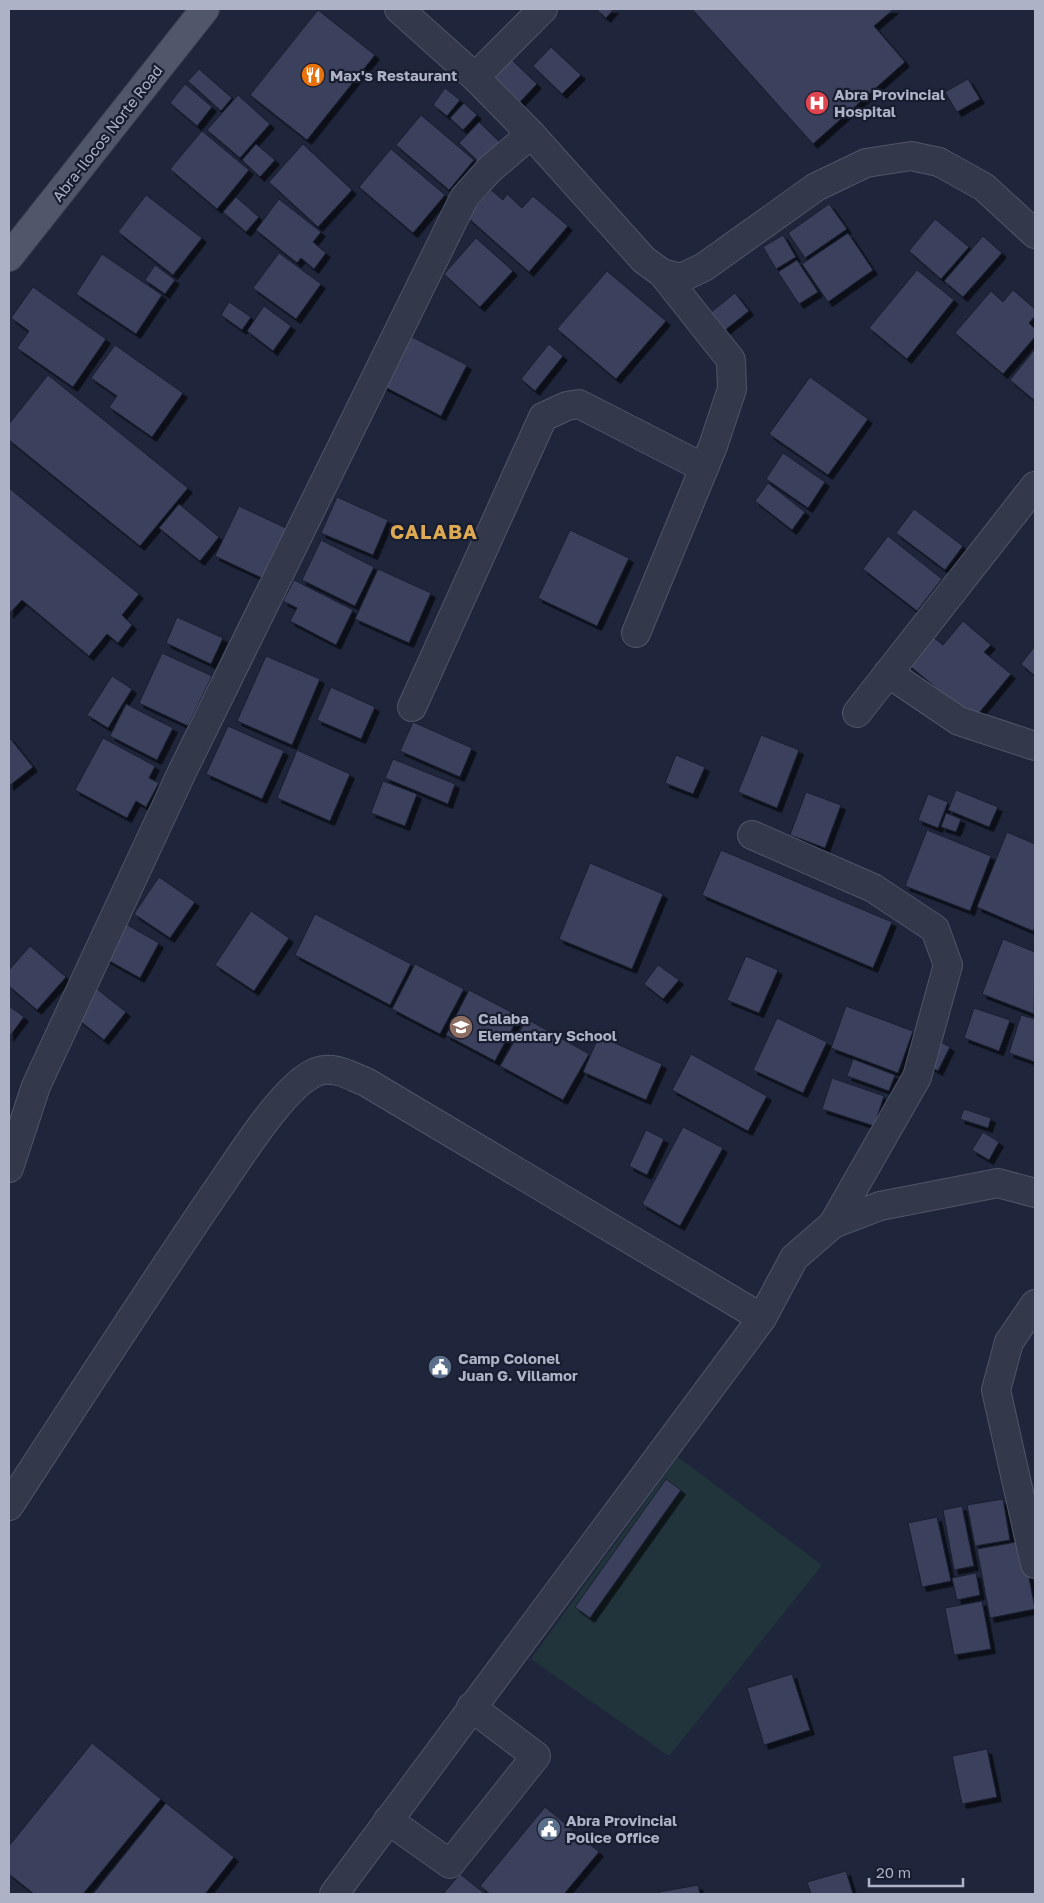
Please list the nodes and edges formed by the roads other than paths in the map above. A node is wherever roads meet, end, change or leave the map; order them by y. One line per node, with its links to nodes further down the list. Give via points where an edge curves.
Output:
1 (205, 9): 7 (main road, Abra-Ilocos Norte Road)
2 (399, 9): 4 (street)
3 (543, 9): 4 (street)
4 (475, 77): 5 (street)
5 (531, 134): 8 (street, via 644,260); 17 (street, via 489,170 464,198 182,772 36,1086)
6 (1035, 231): 8 (street, via 984,187 939,162 911,156 866,163 816,187 704,267 681,278)
7 (9, 257)
8 (662, 274): 9 (street, via 731,360 732,389)
9 (704, 468): 11 (street); 13 (street, via 579,404 543,417)
10 (1035, 486): 12 (street)
11 (636, 634)
12 (888, 673): 14 (street); 15 (street, via 959,721)
13 (412, 707)
14 (857, 713)
15 (1035, 746)
16 (752, 835): 19 (street, via 873,888 935,930 948,965 917,1077)
17 (9, 1168)
18 (1035, 1193): 19 (street, via 998,1183 880,1206)
19 (834, 1224): 21 (street, via 794,1258)
20 (1035, 1304): 23 (street, via 1009,1342 996,1390)
21 (762, 1318): 22 (street, via 366,1082 332,1069 316,1073 302,1082 271,1113 182,1241); 24 (street)
22 (9, 1506)
23 (1035, 1564)
24 (471, 1707): 25 (street); 25 (street, via 536,1756 450,1864)
25 (388, 1820): 26 (street)
26 (334, 1894)

